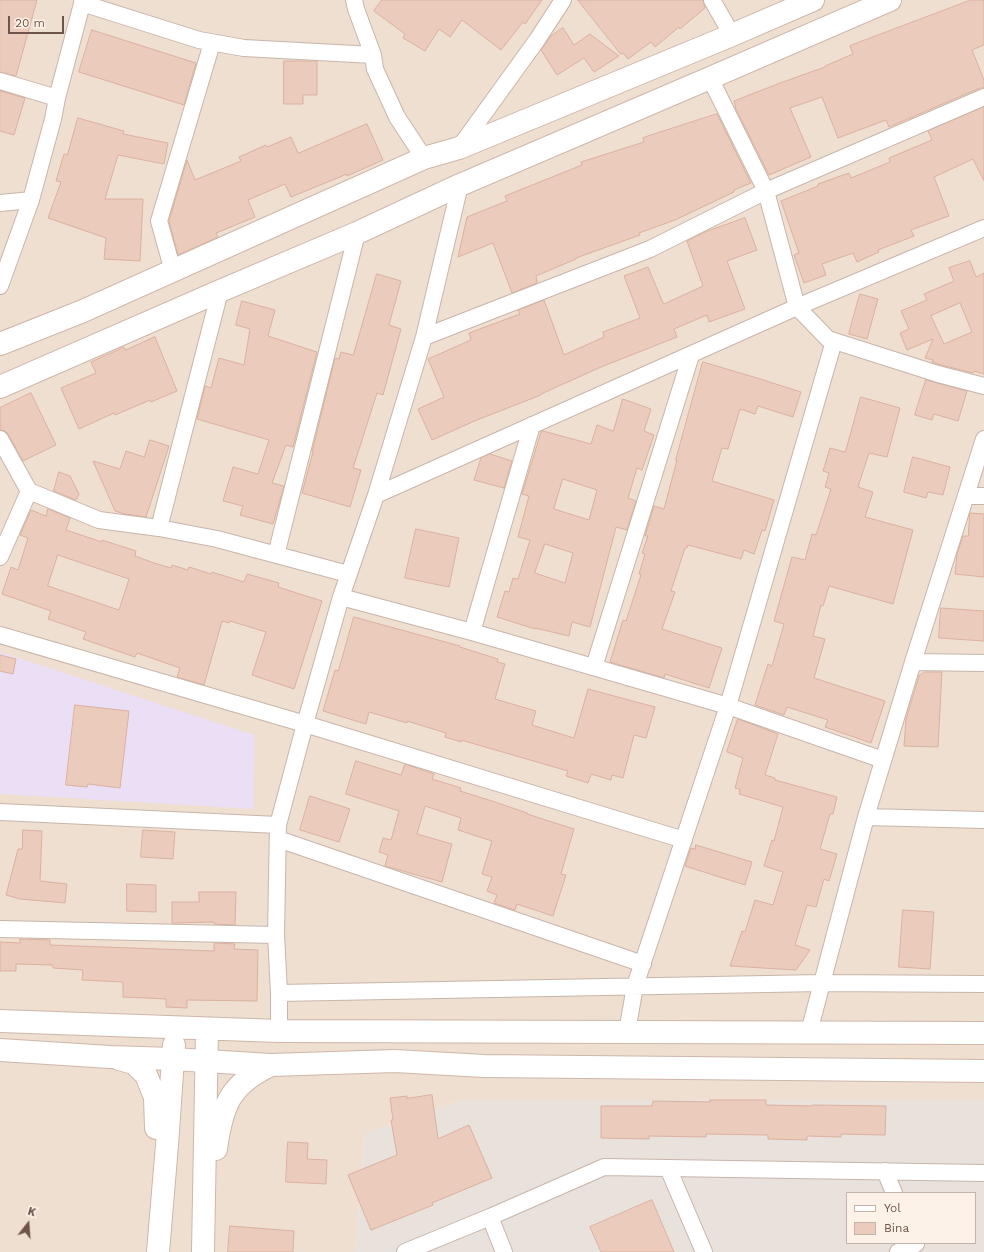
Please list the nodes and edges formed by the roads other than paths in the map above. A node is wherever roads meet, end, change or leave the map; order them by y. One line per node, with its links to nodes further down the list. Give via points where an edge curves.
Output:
1 (354, 0): 9 (street)
2 (563, 0): 14 (street)
3 (712, 0): 7 (street)
4 (814, 0): 7 (main road)
5 (890, 0): 10 (main road)
6 (83, 1): 8 (street); 13 (street)
7 (732, 35): 14 (main road)
8 (212, 43): 9 (street, via 244,48); 22 (street, via 159,221)
9 (373, 55): 15 (street, via 376,69 397,117)
10 (710, 78): 16 (main road); 17 (street)
11 (0, 81): 13 (street)
12 (984, 97): 17 (street)
13 (57, 98): 18 (street)
14 (459, 148): 15 (main road)
15 (424, 158): 22 (main road)
16 (460, 185): 21 (main road); 26 (street)
17 (766, 191): 25 (street); 26 (street, via 650,248)
18 (31, 200): 19 (street); 23 (street)
19 (0, 202)
20 (984, 228): 25 (street)
21 (357, 233): 24 (main road); 40 (street)
22 (173, 271): 28 (main road)
23 (0, 286)
24 (220, 291): 31 (main road); 39 (street)
25 (797, 307): 27 (street, via 828,339); 29 (street)
26 (424, 337): 36 (street)
27 (834, 341): 30 (street); 49 (street)
28 (0, 344)
29 (691, 354): 32 (street); 48 (street)
30 (984, 386)
31 (0, 387)
32 (532, 425): 36 (street); 44 (street)
33 (0, 438): 35 (street)
34 (984, 439): 37 (street)
35 (29, 491): 39 (street, via 99,520); 41 (street)
36 (376, 495): 42 (street)
37 (966, 496): 38 (street); 46 (street)
38 (984, 496)
39 (159, 528): 40 (street, via 217,539)
40 (276, 555): 42 (street)
41 (0, 556)
42 (348, 574): 43 (street)
43 (341, 597): 44 (street); 50 (street)
44 (472, 632): 48 (street)
45 (0, 634): 50 (street)
46 (913, 662): 47 (street); 51 (street)
47 (984, 663)
48 (594, 667): 49 (street)
49 (728, 706): 51 (street); 56 (street)
50 (305, 724): 55 (street); 56 (street)
51 (883, 760): 53 (street)
52 (0, 812): 55 (street)
53 (866, 817): 54 (street); 60 (street)
54 (984, 820)
55 (278, 832): 58 (street); 59 (street)
56 (684, 840): 59 (street)
57 (0, 929): 58 (street)
58 (276, 935): 63 (street)
59 (643, 964): 62 (street)
60 (821, 983): 61 (street); 62 (street); 69 (street)
61 (984, 984)
62 (635, 986): 63 (street); 68 (street)
63 (279, 993): 67 (street)
64 (0, 1022): 65 (main road)
65 (175, 1028): 66 (main road); 73 (main road)
66 (207, 1029): 67 (main road); 74 (main road)
67 (279, 1031): 68 (main road)
68 (627, 1032): 69 (main road)
69 (808, 1032): 70 (main road)
70 (984, 1033)
71 (0, 1050): 72 (main road)
72 (110, 1057): 73 (main road); 82 (main road, via 134,1062 146,1075 155,1097)
73 (173, 1058): 74 (main road); 82 (main road)
74 (207, 1061): 75 (main road); 83 (main road)
75 (271, 1065): 76 (main road, via 395,1061 484,1066); 83 (main road, via 255,1072 228,1100 219,1127)
76 (984, 1071)
77 (668, 1168): 78 (street); 81 (street, via 604,1167); 88 (street)
78 (885, 1171): 79 (street); 80 (street)
79 (984, 1173)
80 (894, 1192)
81 (490, 1217): 86 (street); 87 (street)
82 (160, 1229): 85 (main road)
83 (203, 1244)
84 (916, 1246): 89 (street)
85 (158, 1252)
86 (405, 1252)
87 (504, 1252)
88 (704, 1252)
89 (898, 1252)

